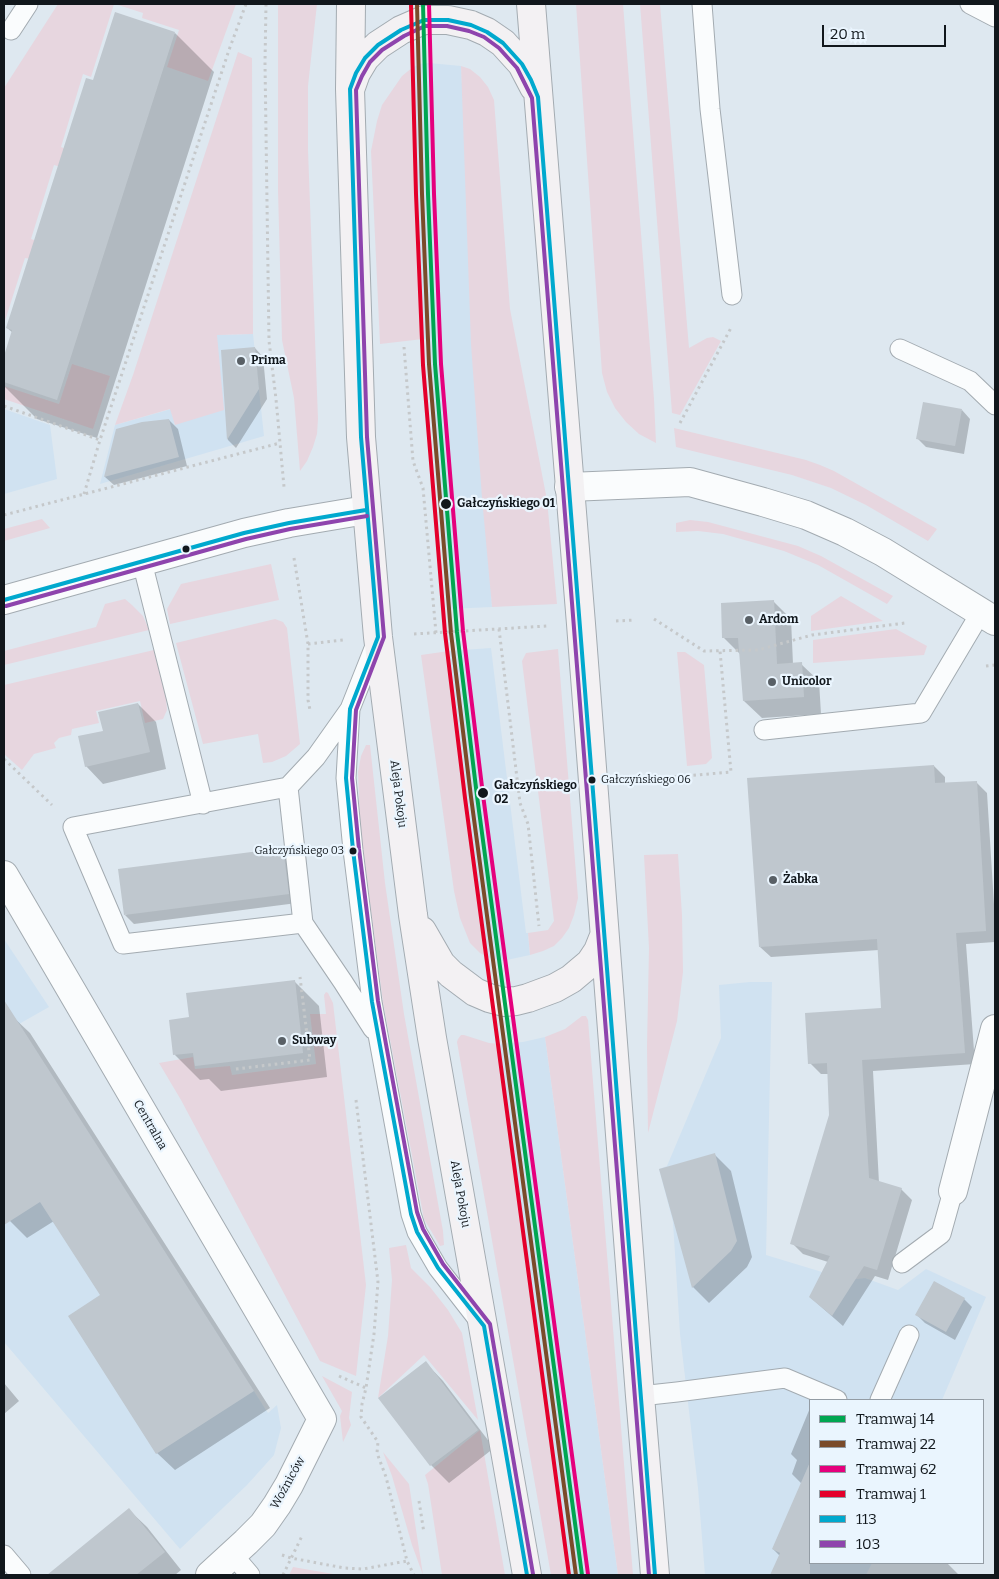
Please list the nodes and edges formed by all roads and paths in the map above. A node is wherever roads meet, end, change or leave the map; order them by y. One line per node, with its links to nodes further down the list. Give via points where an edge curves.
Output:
1 (28, 4): 9 (lane)
2 (246, 4): 19 (path)
3 (266, 4): 20 (path, via 268,341)
4 (351, 4): 10 (main road, Aleja Pokoju)
5 (531, 4): 11 (main road)
6 (702, 4): 12 (lane, via 710,109)
7 (970, 4): 8 (lane)
8 (995, 17)
9 (6, 32)
10 (350, 89): 11 (main road, via 365,58 378,45 412,24 424,20 448,20 471,25 504,42 522,64); 24 (main road, Aleja Pokoju)
11 (538, 97): 22 (main road)
12 (732, 295)
13 (736, 319): 18 (path)
14 (404, 347): 36 (path, via 413,461 423,488)
15 (900, 349): 16 (lane, via 970,381)
16 (995, 405)
17 (4, 406): 19 (path)
18 (680, 423)
19 (100, 440): 23 (path)
20 (280, 443): 21 (path); 23 (path)
21 (284, 487)
22 (569, 487): 29 (street, via 690,482 806,515 883,552); 54 (main road)
23 (84, 494): 25 (path)
24 (366, 510): 27 (street, via 244,533); 38 (main road, Aleja Pokoju)
25 (4, 515)
26 (294, 561): 40 (path)
27 (142, 562): 28 (street); 48 (lane)
28 (4, 600)
29 (988, 616): 44 (lane, via 920,713)
30 (654, 619): 41 (path, via 704,651)
31 (622, 620): 32 (path)
32 (635, 620)
33 (905, 623): 41 (path, via 812,635 758,650)
34 (548, 626): 35 (path)
35 (499, 629): 36 (path); 53 (path, via 520,803 528,824)
36 (436, 632): 37 (path)
37 (417, 634)
38 (378, 637): 42 (lane); 51 (main road, Aleja Pokoju)
39 (346, 640): 40 (path)
40 (308, 644): 43 (path)
41 (720, 651): 46 (path, via 731,772)
42 (350, 709): 47 (lane, via 316,757); 56 (lane, via 346,778)
43 (311, 718)
44 (764, 730)
45 (4, 759): 49 (path)
46 (674, 777)
47 (288, 787): 48 (lane); 52 (lane)
48 (203, 804): 49 (lane)
49 (73, 827): 52 (lane, via 123,944)
50 (4, 875): 63 (street, Centralna)
51 (413, 915): 54 (main road, via 441,964 451,974 475,992 504,1002 528,998 571,979 590,963); 61 (main road, Aleja Pokoju)
52 (299, 923): 56 (lane, via 343,982); 57 (path, via 310,1060)
53 (539, 926)
54 (604, 936): 66 (main road)
55 (995, 1028): 59 (street)
56 (378, 1037): 61 (lane, via 417,1232 438,1268)
57 (236, 1069)
58 (355, 1096): 65 (path, via 378,1282)
59 (953, 1191): 60 (lane, via 941,1234)
60 (902, 1263)
61 (484, 1326): 78 (main road, Aleja Pokoju)
62 (909, 1335): 68 (lane)
63 (297, 1375): 71 (street, Woźniców, via 322,1419 289,1485 262,1525)
64 (354, 1382): 65 (path)
65 (366, 1388): 73 (path, via 361,1417 378,1442 377,1453)
66 (640, 1396): 67 (lane, via 785,1378); 79 (main road)
67 (835, 1399)
68 (880, 1399)
69 (419, 1501): 70 (path)
70 (424, 1533)
71 (240, 1548): 73 (path, via 364,1570); 75 (street, Woźniców); 76 (lane)
72 (4, 1555): 74 (lane)
73 (407, 1561): 77 (path)
74 (21, 1575)
75 (210, 1575)
76 (250, 1575)
77 (414, 1575)
78 (527, 1575)
79 (655, 1575)

